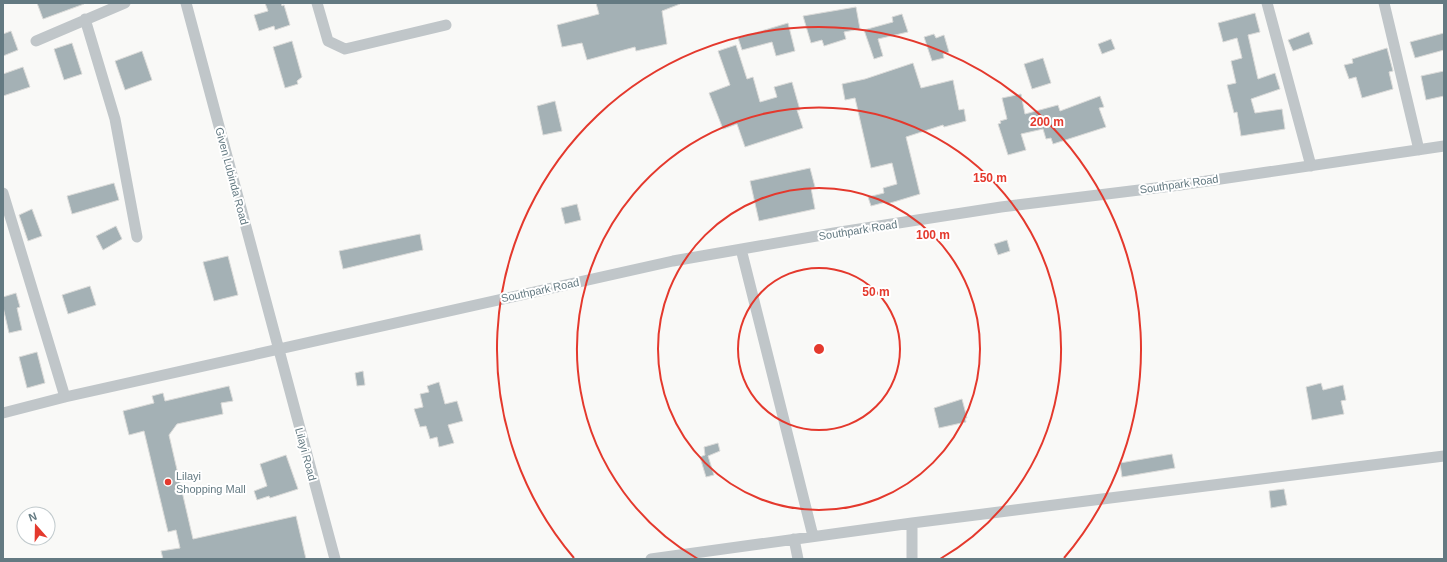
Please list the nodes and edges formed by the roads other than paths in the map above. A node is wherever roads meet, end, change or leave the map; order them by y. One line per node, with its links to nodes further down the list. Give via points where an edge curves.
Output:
1 (125, 3): 6 (street)
2 (186, 3): 15 (street, Given Lubinda Road)
3 (317, 3): 7 (street, via 328,41 345,49)
4 (1267, 3): 11 (street)
5 (1384, 3): 10 (street)
6 (85, 19): 8 (street); 13 (street, via 114,120)
7 (446, 25)
8 (36, 41)
9 (1444, 146): 10 (street, Southpark Road)
10 (1419, 150): 11 (street, Southpark Road)
11 (1311, 166): 14 (street, Southpark Road, via 994,208)
12 (3, 193): 16 (street)
13 (137, 238)
14 (741, 249): 15 (street, Southpark Road, via 673,261); 20 (street)
15 (278, 350): 16 (street, Southpark Road); 22 (street, Lilayi Road)
16 (65, 397): 17 (street, Southpark Road)
17 (3, 414)
18 (1444, 456): 19 (street)
19 (912, 523): 20 (street); 25 (street)
20 (813, 536): 21 (street)
21 (794, 539): 23 (street); 24 (street)
22 (335, 559)
23 (651, 559)
24 (798, 559)
25 (912, 559)

